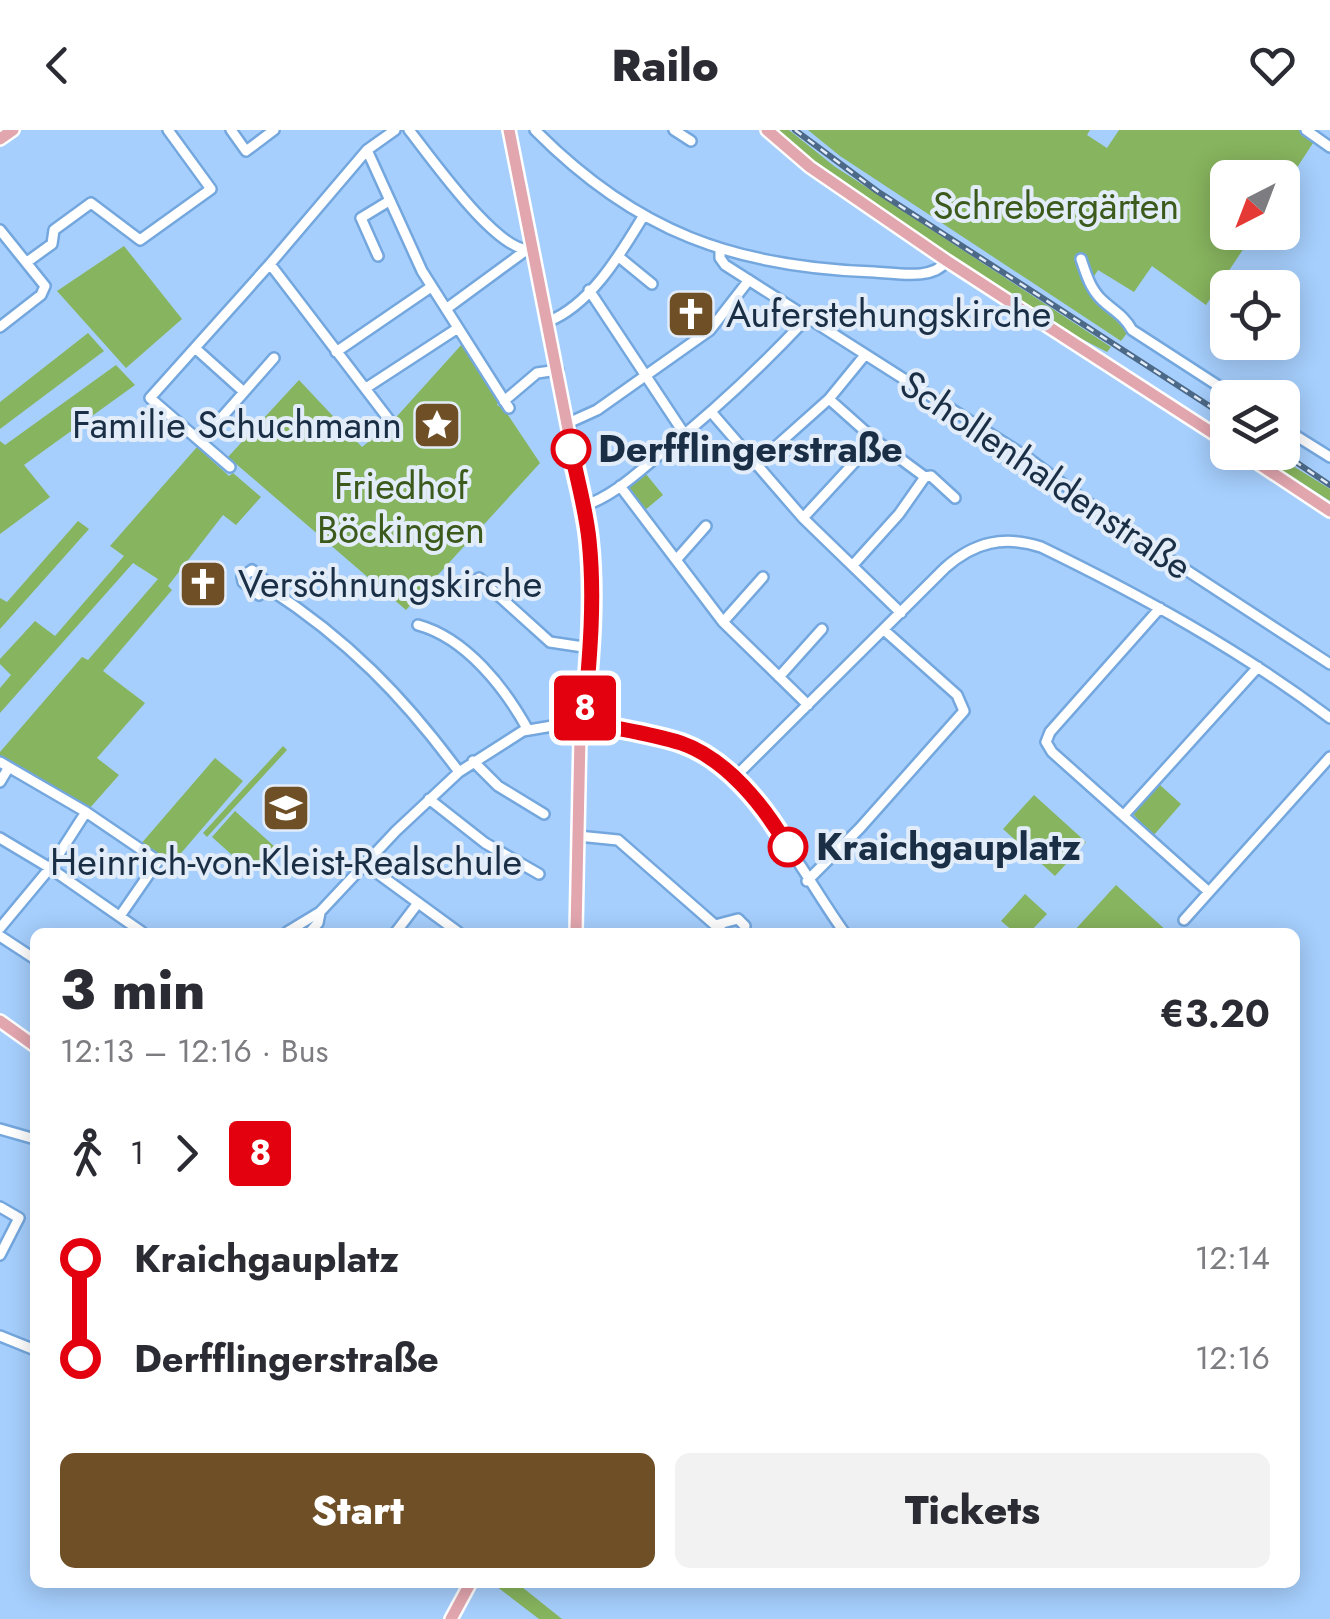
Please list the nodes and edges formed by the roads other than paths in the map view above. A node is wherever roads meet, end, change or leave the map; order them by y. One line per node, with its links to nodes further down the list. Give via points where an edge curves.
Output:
1 (13, 130): 12 (main road)
2 (168, 130): 25 (street, via 211,189 140,240 91,203 54,230 52,244)
3 (231, 130): 4 (street, via 246,150)
4 (274, 130)
5 (396, 130): 15 (street)
6 (410, 130): 20 (street, via 476,212)
7 (509, 130): 20 (main road)
8 (536, 130): 17 (street, via 579,172)
9 (674, 130): 13 (street)
10 (766, 130): 24 (main road)
11 (1306, 130): 14 (street)
12 (0, 139)
13 (691, 141)
14 (1330, 146)
15 (368, 150): 16 (street); 26 (street)
16 (389, 200): 21 (street, via 361,218); 29 (street)
17 (644, 215): 19 (street); 22 (street)
18 (0, 230): 25 (street)
19 (720, 249): 24 (street, via 770,263 838,270 931,274); 27 (street, Schollenhaldenstraße, via 726,265)
20 (528, 250): 31 (street); 33 (main road)
21 (378, 256)
22 (619, 257): 28 (street); 30 (street)
23 (1081, 259): 42 (street, via 1098,297 1132,330)
24 (946, 261): 49 (main road)
25 (27, 262): 34 (street, via 45,286 42,295)
26 (270, 264): 36 (street); 37 (street)
27 (748, 280): 32 (street, Schollenhaldenstraße); 41 (street, via 710,330)
28 (652, 284)
29 (431, 288): 31 (street); 37 (street)
30 (589, 290): 33 (street); 41 (street)
31 (446, 309): 35 (street)
32 (806, 319): 38 (street, Schollenhaldenstraße); 46 (street)
33 (548, 322): 40 (main road)
34 (0, 326)
35 (458, 328): 40 (street, via 507,404 537,373); 43 (street)
36 (195, 348): 44 (street); 53 (street, via 150,398)
37 (336, 352): 43 (street)
38 (865, 355): 45 (street); 77 (street, Schollenhaldenstraße)
39 (274, 358): 44 (street)
40 (558, 370): 48 (main road)
41 (646, 376): 48 (street); 50 (street)
42 (1210, 381)
43 (366, 388): 47 (street)
44 (244, 392): 53 (street)
45 (829, 399): 52 (street); 55 (street)
46 (712, 413): 50 (street); 55 (street)
47 (390, 421)
48 (566, 424): 61 (main road)
49 (1210, 431)
50 (685, 435): 59 (street)
51 (1300, 438): 54 (street)
52 (875, 440): 58 (street); 63 (street)
53 (201, 441): 56 (street)
54 (1330, 457)
55 (756, 465): 63 (street)
56 (230, 466)
57 (1268, 470): 62 (main road)
58 (926, 477): 60 (street); 66 (street)
59 (620, 486): 61 (street); 65 (street)
60 (955, 498)
61 (583, 506): 76 (main road, via 591,566)
62 (1330, 511)
63 (802, 518): 66 (street)
64 (706, 526): 65 (street)
65 (676, 560): 72 (street)
66 (852, 566): 71 (street)
67 (763, 576): 72 (street)
68 (479, 578): 76 (street, via 550,642)
69 (268, 588): 91 (street, via 365,662)
70 (1160, 608): 71 (street, via 1020,540 960,555); 78 (street); 97 (street, via 1047,737 1052,752)
71 (900, 613): 75 (street)
72 (722, 622): 79 (street)
73 (418, 624): 86 (street, via 480,666)
74 (822, 629): 79 (street)
75 (884, 630): 81 (street); 103 (street, via 956,695 964,711)
76 (590, 648): 82 (main road)
77 (1330, 664)
78 (1258, 667): 83 (street); 97 (street)
79 (779, 677): 81 (street)
80 (1330, 702): 83 (street)
81 (808, 704): 92 (street)
82 (585, 710): 84 (main road, via 574,713); 85 (main road)
83 (1326, 715)
84 (570, 724): 86 (street); 87 (main road)
85 (596, 724): 87 (main road); 92 (street, via 681,743)
86 (528, 730): 89 (street)
87 (580, 736): 98 (main road)
88 (1330, 757): 104 (street)
89 (473, 761): 91 (street); 96 (street, via 506,792)
90 (5, 764): 93 (street); 95 (street)
91 (459, 772): 94 (street)
92 (734, 778): 103 (street)
93 (0, 782)
94 (429, 799): 100 (street); 102 (street, via 484,843)
95 (86, 812): 101 (street); 107 (street, via 158,861)
96 (544, 814)
97 (1124, 815): 104 (street)
98 (578, 836): 115 (main road); 116 (street, via 618,840)
99 (0, 838): 101 (street)
100 (365, 864): 105 (street); 106 (street)
101 (50, 868): 107 (street); 109 (street)
102 (539, 874)
103 (808, 881): 119 (street)
104 (1209, 892): 108 (street)
105 (418, 904): 113 (street); 114 (street)
106 (320, 912): 111 (street); 112 (street)
107 (120, 916): 110 (street)
108 (1184, 920)
109 (0, 928)
110 (136, 928)
111 (294, 928)
112 (314, 928)
113 (399, 928)
114 (452, 928)
115 (576, 928)
116 (718, 928)
117 (721, 928): 118 (street, via 738,919)
118 (744, 928)
119 (841, 928)
120 (0, 936): 121 (street)
121 (30, 957)
122 (1, 1028): 123 (main road); 124 (main road)
123 (30, 1043)
124 (30, 1050)
125 (0, 1129): 126 (street)
126 (30, 1138)
127 (0, 1207): 128 (street, via 19,1218)
128 (0, 1254)
129 (0, 1336): 130 (street)
130 (30, 1344)
131 (468, 1588): 132 (main road)
132 (451, 1619)

